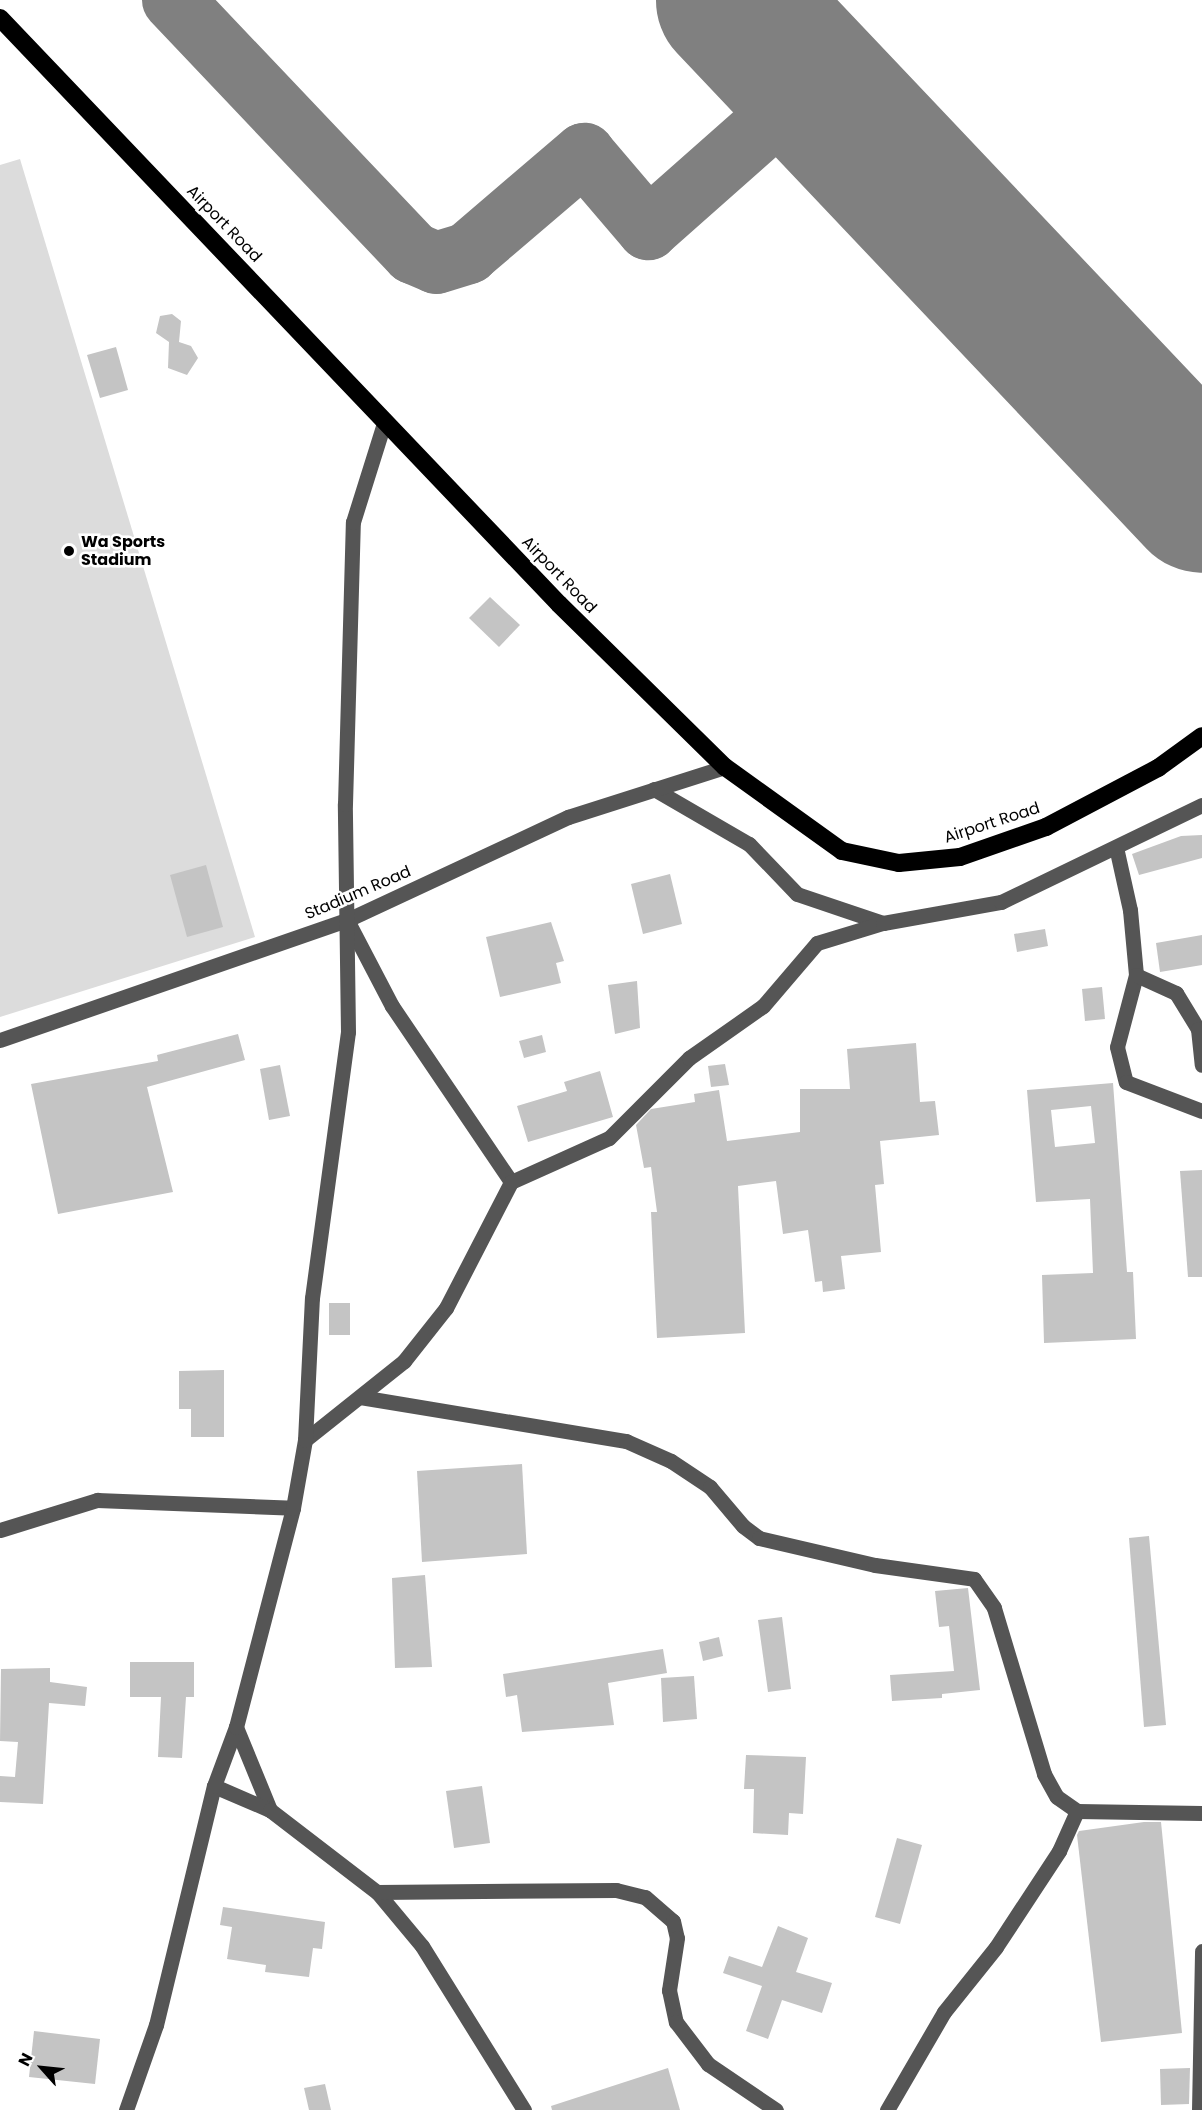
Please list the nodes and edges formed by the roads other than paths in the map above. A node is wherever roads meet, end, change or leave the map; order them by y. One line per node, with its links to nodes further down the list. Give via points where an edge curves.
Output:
1 (0, 18): 2 (highway, Airport Road)
2 (385, 420): 4 (highway, Airport Road, via 559,604); 8 (street, via 353,522 345,804)
3 (1202, 735): 4 (highway, Airport Road, via 1158,768 1046,827 960,857 899,863 842,851)
4 (725, 766): 5 (street, Stadium Road)
5 (654, 789): 8 (street, Stadium Road, via 568,817); 9 (street, via 749,844 797,894)
6 (1202, 805): 7 (street)
7 (1116, 847): 9 (street, via 1001,902); 10 (street, via 1130,910)
8 (347, 920): 11 (street, Stadium Road); 14 (street, via 392,1006); 16 (street, via 348,1032 312,1298)
9 (884, 923): 14 (street, via 818,944 763,1006 689,1058 609,1138)
10 (1136, 975): 12 (street, via 1176,993 1198,1029); 13 (street, via 1117,1047 1126,1082)
11 (0, 1041)
12 (1202, 1065)
13 (1202, 1111)
14 (511, 1182): 15 (street, via 447,1308 404,1361)
15 (360, 1397): 16 (street); 22 (street, via 626,1441 671,1461 710,1487 742,1527 759,1538 875,1565 974,1579 985,1588 994,1608 1044,1774 1057,1797)
16 (305, 1440): 17 (street)
17 (293, 1508): 18 (street, via 97,1500); 19 (street)
18 (0, 1530)
19 (236, 1727): 20 (street); 21 (street)
20 (214, 1786): 21 (street); 26 (street, via 156,2025)
21 (270, 1810): 24 (street)
22 (1077, 1811): 23 (street); 29 (street, via 1059,1851 996,1947 944,2012)
23 (1202, 1813)
24 (377, 1892): 27 (street, via 422,1946); 28 (street, via 616,1890 645,1897 673,1921 677,1938 669,1990 681,2030 708,2064)
25 (1202, 1951): 30 (street)
26 (126, 2110)
27 (524, 2110)
28 (776, 2110)
29 (887, 2110)
30 (1199, 2110)

